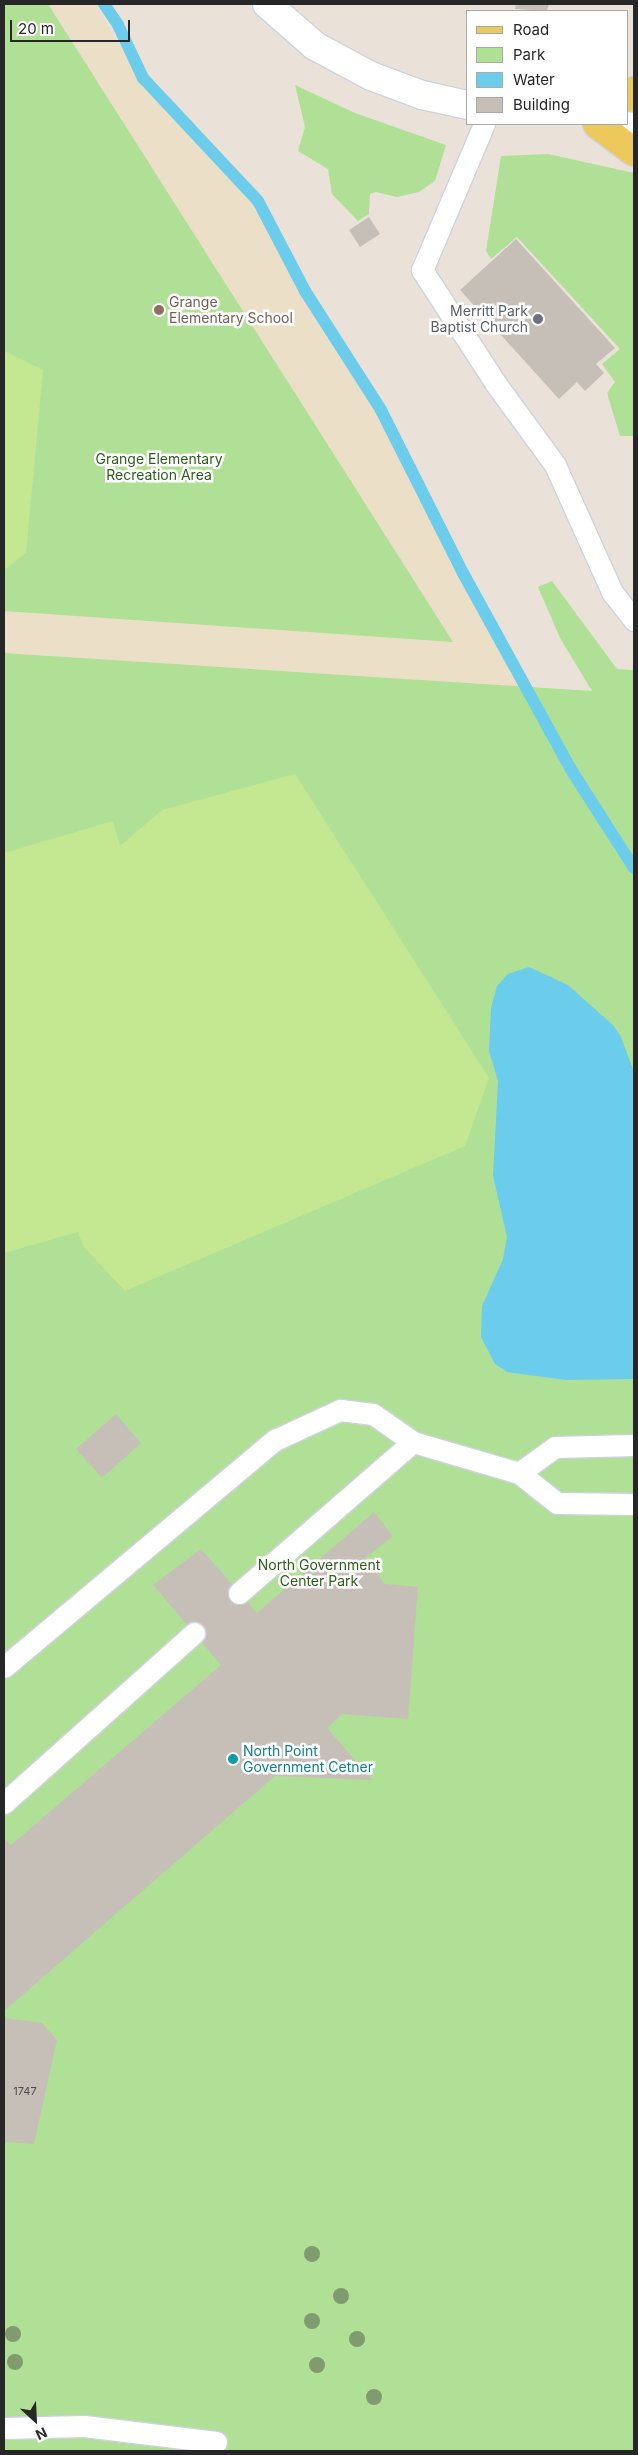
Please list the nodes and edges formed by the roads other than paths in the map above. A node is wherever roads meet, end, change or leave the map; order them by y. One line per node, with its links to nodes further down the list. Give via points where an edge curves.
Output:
1 (267, 4): 2 (street, via 315,46 371,76 422,95)
2 (466, 105)
3 (484, 125): 8 (lane, via 422,270 496,384 555,465 612,592)
4 (600, 125): 7 (main road)
5 (608, 125): 6 (street)
6 (634, 128)
7 (634, 152)
8 (634, 620)
9 (413, 1442): 11 (lane); 13 (lane); 15 (lane, via 373,1414 340,1410 275,1440)
10 (634, 1445): 11 (lane, via 555,1447)
11 (519, 1473): 12 (lane, via 557,1503)
12 (634, 1504)
13 (239, 1593)
14 (194, 1634): 16 (lane)
15 (4, 1668)
16 (4, 1803)
17 (4, 2428): 18 (lane, via 84,2426)
18 (216, 2442)

